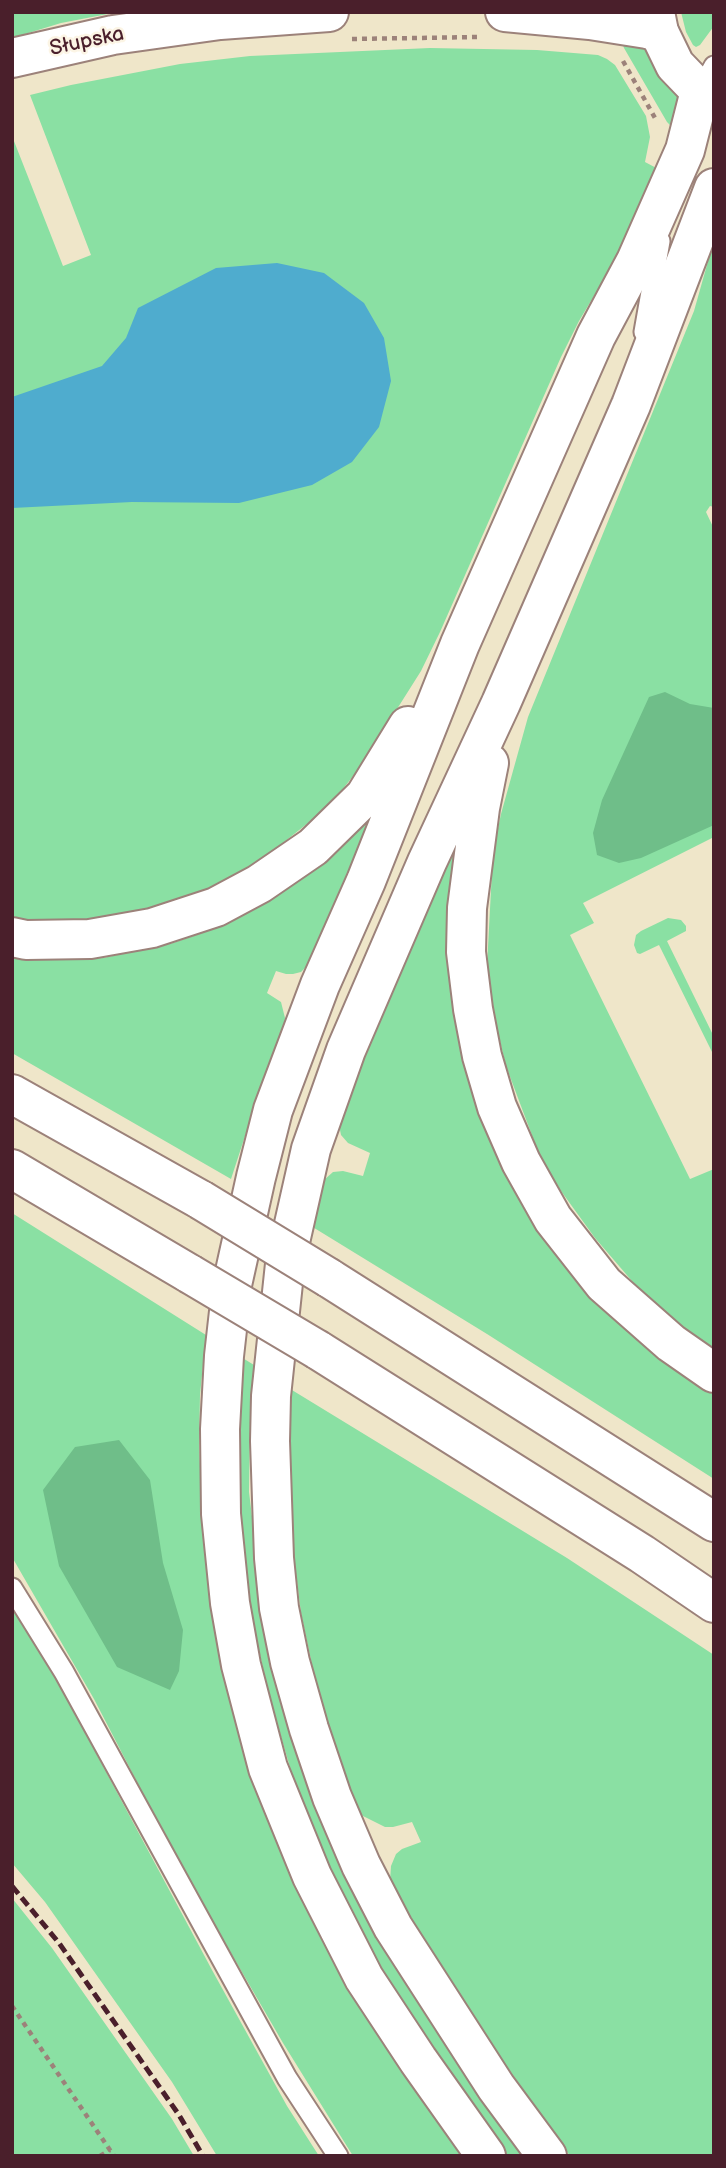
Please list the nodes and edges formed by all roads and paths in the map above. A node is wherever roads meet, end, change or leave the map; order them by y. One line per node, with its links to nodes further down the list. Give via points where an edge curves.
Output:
1 (657, 22): 2 (main road, via 647,29 590,20); 6 (main road, via 675,65)
2 (497, 25): 3 (path, via 462,36)
3 (338, 26): 5 (main road, Słupska, via 220,20 113,35)
4 (616, 55): 7 (path, via 623,60)
5 (12, 58)
6 (709, 86): 7 (main road)
7 (678, 164): 9 (lane); 10 (main road, via 636,261 596,336)
8 (714, 188): 9 (main road)
9 (631, 405): 11 (main road)
10 (460, 644): 12 (main road, via 365,796 313,848 259,884 216,906 152,928 90,939); 24 (main road, via 273,1110 232,1285 221,1416 221,1514 230,1603 256,1728 312,1876 365,1978)
11 (501, 703): 15 (main road, via 480,808 466,951 482,1056 497,1107 553,1219 604,1284 671,1343); 25 (main road, via 346,1050 311,1149 285,1264 271,1396 270,1454 279,1608 290,1662 332,1797 393,1927 496,2087)
12 (12, 937)
13 (12, 1094): 16 (main road, bridge, via 329,1278)
14 (12, 1169): 18 (main road, bridge, via 318,1350)
15 (714, 1373)
16 (714, 1522)
17 (12, 1588): 23 (lane, via 64,1672 287,2078)
18 (714, 1603)
19 (12, 2006): 20 (path)
20 (110, 2150): 21 (path); 22 (path)
21 (100, 2156)
22 (114, 2156)
23 (338, 2156)
24 (486, 2156)
25 (547, 2156)

